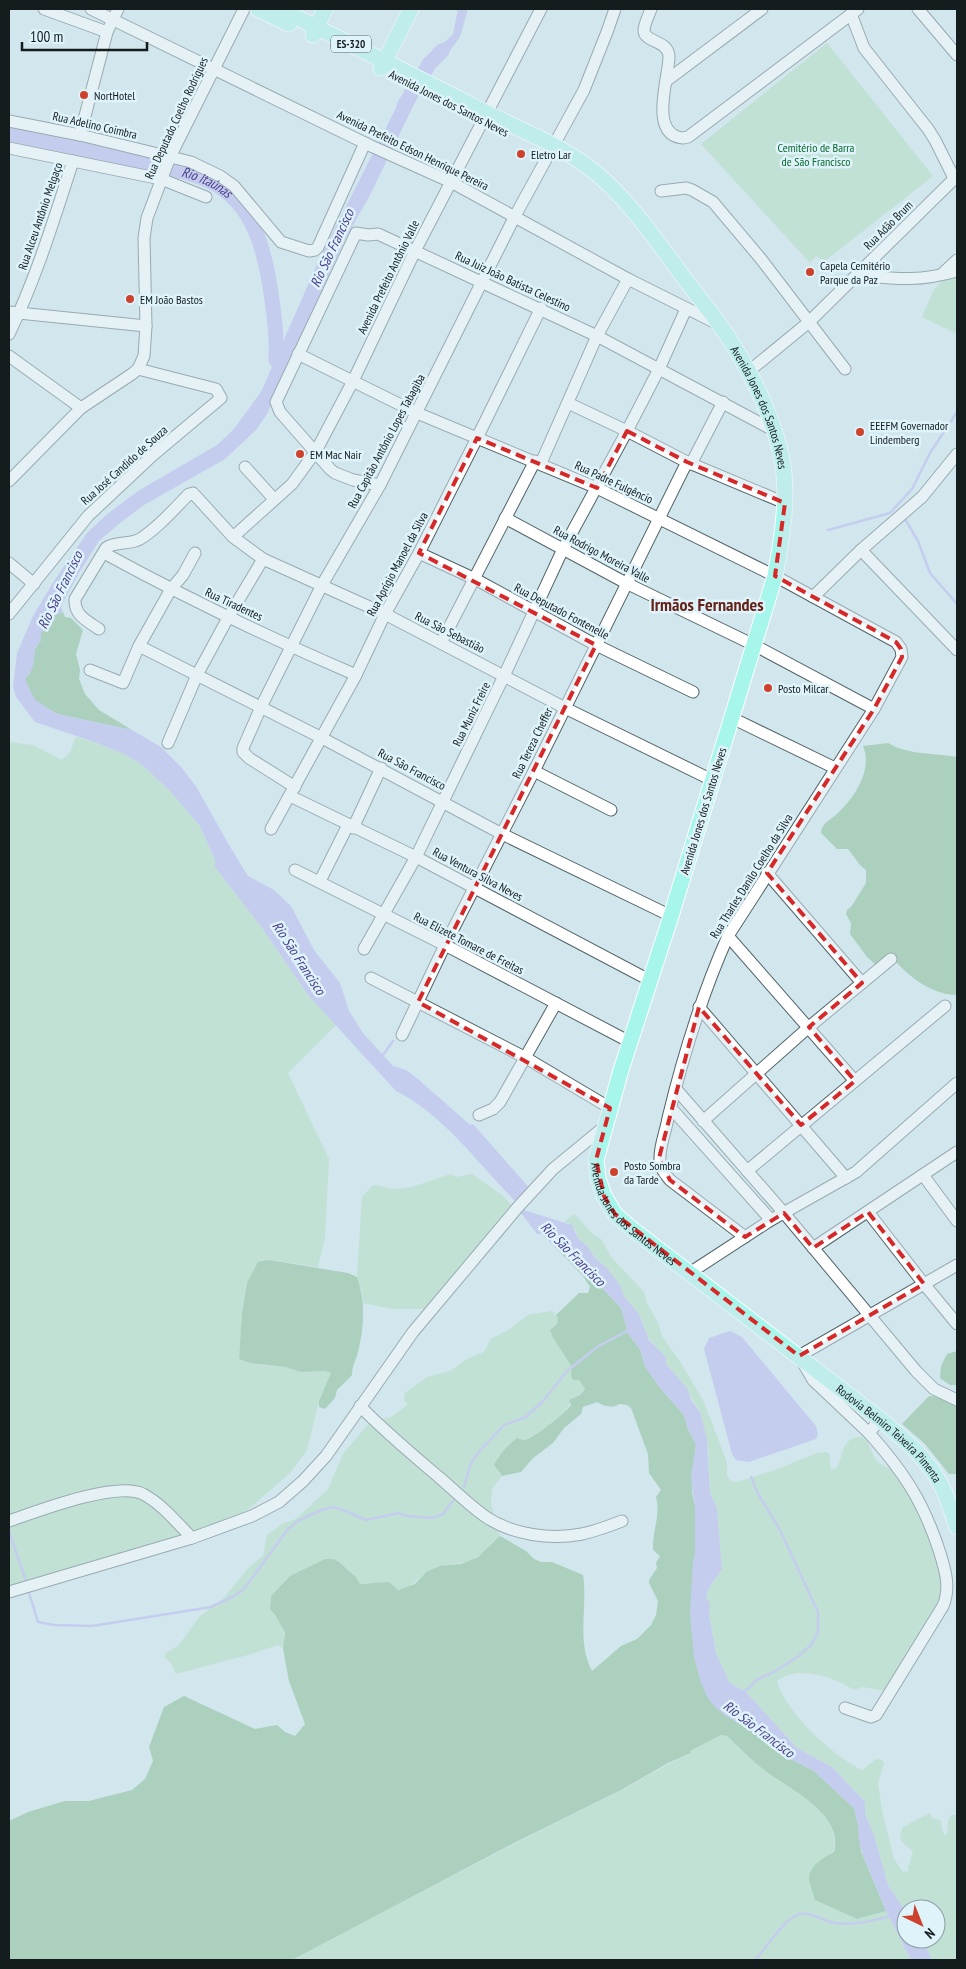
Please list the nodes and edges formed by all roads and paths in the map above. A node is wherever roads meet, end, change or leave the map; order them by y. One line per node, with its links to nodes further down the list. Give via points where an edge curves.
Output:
1 (44, 9): 16 (street)
2 (91, 9): 15 (street, Avenida Prefeito Edson Henrique Pereira)
3 (118, 9): 15 (street)
4 (244, 9): 20 (street, Rua Deputado Coelho Rodrigues)
5 (258, 9): 17 (main road, Avenida Jones dos Santos Neves / ES-320)
6 (279, 9): 17 (main road, Avenida Jones dos Santos Neves / ES-320)
7 (326, 9): 17 (main road)
8 (411, 9): 19 (main road)
9 (541, 9): 22 (street, Avenida Prefeito Antônio Valle)
10 (614, 9): 27 (street, Rua Capitão Antônio Lopes Tabagiba, via 584,90)
11 (651, 9): 21 (street, via 644,32 668,52)
12 (762, 9): 21 (street)
13 (918, 9): 18 (street)
14 (854, 12): 21 (street, via 688,137 679,138 672,133 662,117); 31 (street, via 864,48 928,129)
15 (112, 20): 16 (street); 20 (street, Avenida Prefeito Edson Henrique Pereira)
16 (107, 32): 24 (street)
17 (315, 32): 19 (main road, Avenida Jones dos Santos Neves / ES-320)
18 (957, 56)
19 (383, 64): 22 (main road, Avenida Jones dos Santos Neves / ES-320)
20 (214, 68): 25 (street, Avenida Prefeito Edson Henrique Pereira); 28 (street, Rua Deputado Coelho Rodrigues)
21 (666, 81)
22 (485, 117): 27 (main road, Avenida Jones dos Santos Neves / ES-320); 32 (street, Avenida Prefeito Antônio Valle)
23 (9, 121): 24 (street, Rua Adelino Coimbra)
24 (80, 134): 28 (street, Rua Adelino Coimbra)
25 (368, 145): 28 (street, Rua Adelino Coimbra, via 314,251 284,244 228,181 192,162); 32 (street, Avenida Prefeito Edson Henrique Pereira)
26 (9, 148): 29 (street)
27 (551, 150): 35 (street, Rua Capitão Antônio Lopes Tabagiba); 47 (main road, Avenida Jones dos Santos Neves / ES-320, via 632,211)
28 (169, 158): 30 (street, Rua Deputado Coelho Rodrigues)
29 (73, 161): 30 (street); 45 (street, Rua Alceu Antônio Melgaço, via 44,250)
30 (162, 176): 34 (street); 48 (street, Rua Deputado Coelho Rodrigues, via 147,218 144,238)
31 (956, 177): 39 (street, Rua Adão Brum)
32 (451, 182): 35 (street, Avenida Prefeito Edson Henrique Pereira); 36 (street, Avenida Prefeito Antônio Valle)
33 (661, 191): 46 (street, via 686,188 713,202)
34 (206, 197)
35 (515, 216): 41 (street, Avenida Prefeito Edson Henrique Pereira); 42 (street, Rua Capitão Antônio Lopes Tabagiba)
36 (415, 251): 42 (street, Rua Juiz João Batista Celestino); 51 (street, Rua Juiz João Batista Celestino, via 377,234 355,233); 57 (street, Avenida Prefeito Antônio Valle)
37 (957, 260): 40 (street)
38 (957, 271): 40 (street)
39 (858, 274): 40 (street, via 915,280); 46 (street, Rua Adão Brum)
40 (940, 276)
41 (628, 279): 44 (street, Avenida Prefeito Edson Henrique Pereira); 50 (street)
42 (482, 281): 43 (street, Rua Juiz João Batista Celestino); 61 (street, Rua Capitão Antônio Lopes Tabagiba)
43 (540, 308): 50 (street, Rua Juiz João Batista Celestino); 64 (street, Rua Aprígio Manoel da Silva)
44 (686, 309): 47 (street, Avenida Prefeito Edson Henrique Pereira); 54 (street, Rua Muniz Freire)
45 (14, 312): 48 (street); 49 (street, Rua Alceu Antônio Melgaço)
46 (809, 322): 55 (street); 56 (street, Rua Adão Brum)
47 (720, 325): 56 (main road, Avenida Jones dos Santos Neves / ES-320)
48 (146, 326): 53 (street, Rua Deputado Coelho Rodrigues, via 144,356)
49 (9, 334)
50 (597, 336): 54 (street, Rua Juiz João Batista Celestino); 59 (street)
51 (298, 354): 57 (street, Rua Padre Fulgêncio); 65 (street, via 276,405)
52 (9, 356): 60 (street)
53 (138, 369): 60 (street); 88 (street, Rua José Candido de Souza, via 216,389 221,395 220,400 110,494 88,516)
54 (659, 369): 58 (street, Rua Juiz João Batista Celestino); 63 (street, Rua Muniz Freire)
55 (845, 369)
56 (748, 372): 62 (main road, Avenida Jones dos Santos Neves / ES-320)
57 (353, 382): 61 (street, Rua Padre Fulgêncio); 65 (street, Avenida Prefeito Antônio Valle)
58 (723, 402): 62 (street, Rua Juiz João Batista Celestino); 68 (street, Rua Tereza Cheffer)
59 (568, 404): 63 (street); 67 (street)
60 (81, 408): 70 (street)
61 (416, 413): 64 (street, Rua Padre Fulgêncio); 71 (street, Rua Capitão Antônio Lopes Tabagiba)
62 (775, 430): 74 (main road, Avenida Jones dos Santos Neves / ES-320)
63 (627, 431): 68 (street); 72 (street, Rua Muniz Freire)
64 (477, 438): 67 (street, Rua Padre Fulgêncio); 82 (street, Rua Aprígio Manoel da Silva)
65 (316, 451): 71 (street, via 336,473); 73 (street, Avenida Prefeito Antônio Valle, via 298,478)
66 (957, 454): 79 (street, via 922,496)
67 (538, 462): 72 (street, Rua Padre Fulgêncio); 76 (street)
68 (689, 463): 74 (street); 75 (street, Rua Tereza Cheffer)
69 (245, 467): 73 (street)
70 (9, 481)
71 (380, 485): 89 (street, Rua Capitão Antônio Lopes Tabagiba)
72 (597, 488): 75 (street, Rua Padre Fulgêncio); 78 (street, Rua Muniz Freire)
73 (274, 499): 77 (street, Avenida Prefeito Antônio Valle)
74 (785, 503): 85 (main road, Avenida Jones dos Santos Neves / ES-320)
75 (658, 517): 85 (street, Rua Padre Fulgêncio); 87 (street, Rua Tereza Cheffer)
76 (505, 518): 78 (street, Rua Rodrigo Moreira Valle); 86 (street)
77 (233, 536): 80 (street, Rua São Sebastião, via 194,494 189,494 150,532 130,543 110,546); 83 (street, Rua São Sebastião)
78 (563, 549): 87 (street, Rua Rodrigo Moreira Valle); 92 (street, Rua Muniz Freire)
79 (861, 550): 91 (street); 102 (street)
80 (104, 553): 90 (street, Rua Tiradentes); 96 (street, via 75,599 74,606 83,619)
81 (195, 553): 90 (street)
82 (418, 553): 86 (street, Rua Deputado Fontenelle); 94 (street, Rua Aprígio Manoel da Silva)
83 (263, 559): 89 (street, Rua São Sebastião); 95 (street)
84 (9, 563): 88 (street)
85 (775, 576): 91 (street, Rua Padre Fulgêncio); 99 (main road, Avenida Jones dos Santos Neves / ES-320)
86 (475, 579): 92 (street, Rua Deputado Fontenelle); 97 (street)
87 (626, 583): 98 (street, Rua Tereza Cheffer); 99 (street, Rua Rodrigo Moreira Valle)
88 (34, 584): 93 (street, Rua José Candido de Souza)
89 (322, 585): 94 (street, Rua São Sebastião); 101 (street, Rua Capitão Antônio Lopes Tabagiba)
90 (170, 590): 95 (street, Rua Tiradentes); 100 (street)
91 (812, 597): 103 (street, Rua Padre Fulgêncio, via 896,642)
92 (534, 612): 98 (street, Rua Deputado Fontenelle); 107 (street, Rua Muniz Freire)
93 (9, 614)
94 (385, 614): 97 (street, Rua São Sebastião); 106 (street, Rua Aprígio Manoel da Silva)
95 (229, 616): 101 (street, Rua Tiradentes); 105 (street)
96 (99, 629)
97 (441, 643): 107 (street, Rua São Sebastião)
98 (596, 645): 108 (street, Rua Deputado Fontenelle); 110 (street, Rua Tereza Cheffer)
99 (754, 645): 111 (street, Rua Rodrigo Moreira Valle); 112 (main road, Avenida Jones dos Santos Neves / ES-320)
100 (139, 646): 104 (street, via 121,683); 105 (street, Rua São Francisco)
101 (292, 647): 106 (street, Rua Tiradentes); 109 (street, Rua Capitão Antônio Lopes Tabagiba)
102 (957, 650)
103 (902, 657): 111 (street, Rua Tharles Danilo Coelho da Silva)
104 (90, 670)
105 (197, 675): 109 (street, Rua São Francisco); 114 (street)
106 (356, 675): 113 (street, Rua Aprígio Manoel da Silva)
107 (504, 676): 110 (street, Rua São Sebastião); 121 (street, Rua Muniz Freire)
108 (694, 692)
109 (261, 708): 113 (street, Rua São Francisco); 115 (street, Rua Capitão Antônio Lopes Tabagiba)
110 (565, 708): 118 (street, Rua Tereza Cheffer); 119 (street, Rua São Sebastião)
111 (874, 709): 117 (street, Rua Tharles Danilo Coelho da Silva)
112 (732, 718): 117 (street); 119 (main road, Avenida Jones dos Santos Neves / ES-320)
113 (322, 738): 116 (street, Rua São Francisco); 120 (street, Rua Aprígio Manoel da Silva)
114 (168, 743)
115 (243, 748): 120 (street, Rua Ventura Silva Neves, via 249,758)
116 (381, 768): 121 (street, Rua São Francisco); 123 (street)
117 (835, 768): 128 (street, Rua Tharles Danilo Coelho da Silva)
118 (534, 771): 122 (street); 125 (street, Rua Tereza Cheffer)
119 (712, 780): 132 (main road, Avenida Jones dos Santos Neves / ES-320)
120 (293, 791): 123 (street, Rua Ventura Silva Neves); 124 (street, Rua Aprígio Manoel da Silva)
121 (443, 801): 125 (street, Rua São Francisco); 126 (street, Rua Muniz Freire)
122 (610, 810)
123 (351, 826): 126 (street, Rua Ventura Silva Neves); 129 (street)
124 (271, 829)
125 (502, 834): 130 (street, Rua Tereza Cheffer); 132 (street, Rua São Francisco)
126 (416, 857): 130 (street, Rua Ventura Silva Neves); 131 (street, Rua Muniz Freire)
127 (295, 870): 129 (street, Rua Elizete Tomare de Freitas)
128 (767, 873): 133 (street, Rua Tharles Danilo Coelho da Silva); 139 (street)
129 (320, 881): 131 (street, Rua Elizete Tomare de Freitas)
130 (474, 888): 134 (street, Rua Tereza Cheffer); 138 (street, Rua Ventura Silva Neves)
131 (384, 915): 134 (street, Rua Elizete Tomare de Freitas); 135 (street, Rua Muniz Freire)
132 (672, 916): 138 (main road, Avenida Jones dos Santos Neves / ES-320)
133 (728, 936): 143 (street, Rua Tharles Danilo Coelho da Silva); 144 (street)
134 (445, 944): 140 (street, Rua Tereza Cheffer); 141 (street, Rua Elizete Tomare de Freitas)
135 (364, 949)
136 (891, 959): 139 (street)
137 (371, 978): 140 (street)
138 (651, 981): 146 (main road, Avenida Jones dos Santos Neves / ES-320)
139 (862, 983): 144 (street)
140 (418, 1002): 145 (street, Rua Tereza Cheffer); 147 (street)
141 (556, 1003): 146 (street, Rua Elizete Tomare de Freitas); 147 (street)
142 (946, 1006): 149 (street)
143 (700, 1007): 148 (street); 151 (street, Rua Tharles Danilo Coelho da Silva)
144 (809, 1028): 148 (street); 149 (street)
145 (402, 1035)
146 (630, 1042): 152 (main road, Avenida Jones dos Santos Neves / ES-320)
147 (526, 1058): 152 (street); 154 (street, via 497,1106)
148 (756, 1074): 155 (street); 156 (street)
149 (855, 1081): 156 (street)
150 (957, 1083): 161 (street)
151 (676, 1089): 153 (street, Rua Tharles Danilo Coelho da Silva); 155 (street)
152 (610, 1108): 157 (main road, Avenida Jones dos Santos Neves / ES-320)
153 (671, 1108): 164 (street); 166 (street, Rua Tharles Danilo Coelho da Silva, via 659,1158 664,1173)
154 (480, 1115)
155 (703, 1121): 159 (street)
156 (801, 1125): 159 (street); 161 (street)
157 (604, 1127): 169 (main road, Avenida Jones dos Santos Neves / ES-320, via 596,1160 604,1196 615,1214); 175 (street, via 553,1169 518,1207 413,1332)
158 (957, 1152): 160 (street)
159 (746, 1171): 163 (street)
160 (923, 1175): 162 (street); 165 (street)
161 (846, 1178): 163 (street)
162 (868, 1212): 167 (street); 170 (street)
163 (784, 1213): 164 (street); 167 (street)
164 (771, 1220): 166 (street)
165 (957, 1221)
166 (745, 1237): 169 (street)
167 (813, 1248): 171 (street)
168 (957, 1265): 170 (street)
169 (688, 1274): 173 (main road, Avenida Jones dos Santos Neves / ES-320)
170 (924, 1284): 171 (street); 172 (street)
171 (869, 1315): 173 (street); 174 (street, via 934,1389)
172 (957, 1324)
173 (799, 1356): 176 (main road, Rodovia Belmiro Teixeira Pimenta / ES-320); 177 (street, via 813,1380)
174 (957, 1400)
175 (360, 1406): 179 (street, via 474,1508 500,1524 533,1534 565,1536); 181 (street, via 326,1456 279,1502 252,1516)
176 (880, 1419): 177 (street); 180 (main road, Rodovia Belmiro Teixeira Pimenta / ES-320, via 917,1451 931,1468 943,1489)
177 (870, 1433): 183 (street, via 904,1475 926,1514 943,1564 948,1595 876,1715 871,1717)
178 (9, 1521): 181 (street, via 80,1498 127,1490 151,1499)
179 (622, 1521)
180 (957, 1527)
181 (192, 1538): 182 (street)
182 (9, 1592)
183 (845, 1708)

